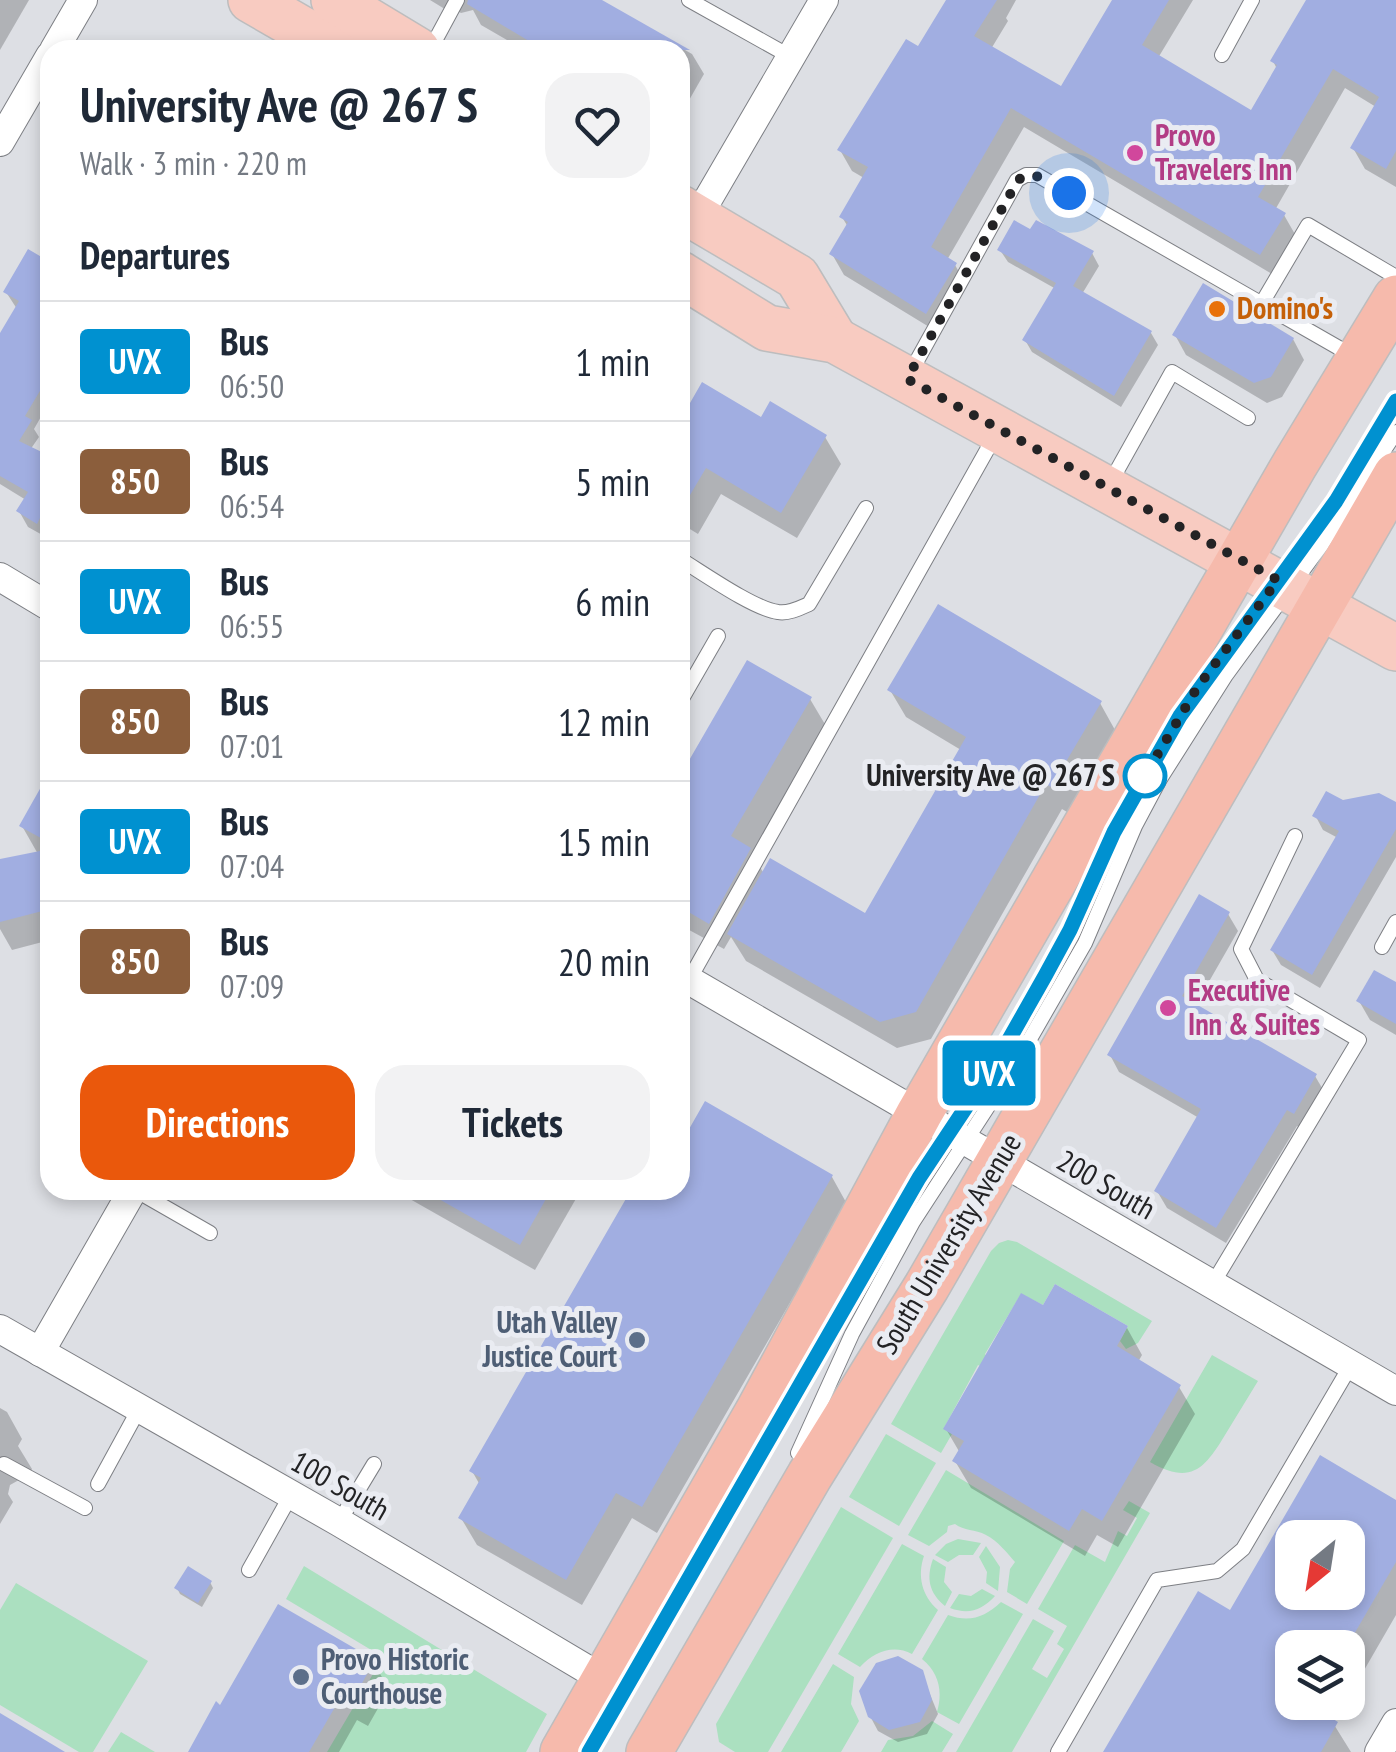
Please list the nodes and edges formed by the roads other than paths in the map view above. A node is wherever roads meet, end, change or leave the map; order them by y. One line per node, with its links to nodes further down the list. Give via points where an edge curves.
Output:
1 (83, 0): 8 (street)
2 (252, 0): 9 (main road)
3 (334, 0): 10 (main road)
4 (458, 0): 11 (lane)
5 (688, 0): 13 (lane)
6 (824, 0): 13 (street)
7 (1252, 0): 12 (lane)
8 (60, 40)
9 (321, 40)
10 (400, 40)
11 (436, 40)
12 (1222, 54)
13 (790, 57): 16 (street)
14 (40, 74): 15 (street)
15 (0, 142)
16 (690, 210)
17 (690, 214): 22 (main road, via 797,277)
18 (1396, 277): 21 (lane, via 1308,225)
19 (690, 280): 22 (main road, via 767,328)
20 (1396, 298): 23 (highway, South University Avenue)
21 (1262, 303): 23 (lane); 24 (lane, via 1026,174)
22 (835, 340): 24 (main road)
23 (1358, 359): 34 (highway, South University Avenue)
24 (907, 379): 27 (main road)
25 (1396, 401): 34 (lane)
26 (1248, 418): 30 (lane, via 1172,372)
27 (998, 429): 30 (main road); 42 (lane)
28 (1396, 432): 34 (lane, via 1363,485)
29 (1396, 475): 34 (highway, South University Avenue)
30 (1108, 488): 34 (main road)
31 (866, 508): 32 (lane, via 808,604 795,610 780,613 760,605)
32 (690, 565)
33 (0, 578): 35 (street)
34 (1282, 583): 37 (main road); 44 (highway, South University Avenue); 44 (highway, South University Avenue)
35 (40, 601)
36 (718, 636): 38 (lane)
37 (1396, 648)
38 (690, 685)
39 (1294, 836): 48 (lane, via 1241,949 1257,980 1359,1040)
40 (1396, 922): 41 (lane)
41 (1382, 947)
42 (690, 972)
43 (690, 988): 44 (street, 200 South)
44 (958, 1137): 48 (street, 200 South); 56 (lane, via 867,1304); 62 (highway, South University Avenue, via 759,1410); 65 (lane, via 886,1235); 66 (highway, South University Avenue, via 927,1286)
45 (128, 1200): 50 (street)
46 (152, 1200): 47 (lane)
47 (210, 1233)
48 (1212, 1285): 51 (street, 200 South)
49 (0, 1329): 50 (street, 100 South)
50 (40, 1352): 53 (street, 100 South)
51 (1352, 1365): 52 (street, 200 South); 67 (lane, via 1243,1550 1218,1571 1158,1580)
52 (1396, 1391)
53 (140, 1409): 57 (lane); 58 (street, 100 South)
54 (4, 1464): 59 (lane)
55 (374, 1464): 60 (lane)
56 (790, 1469)
57 (98, 1484)
58 (291, 1496): 60 (street, 100 South); 61 (lane)
59 (86, 1508)
60 (339, 1522): 62 (street, 100 South)
61 (249, 1570)
62 (605, 1680): 64 (highway, South University Avenue)
63 (1396, 1723): 68 (street)
64 (563, 1752)
65 (589, 1752)
66 (649, 1752)
67 (1058, 1752)
68 (1379, 1752)

